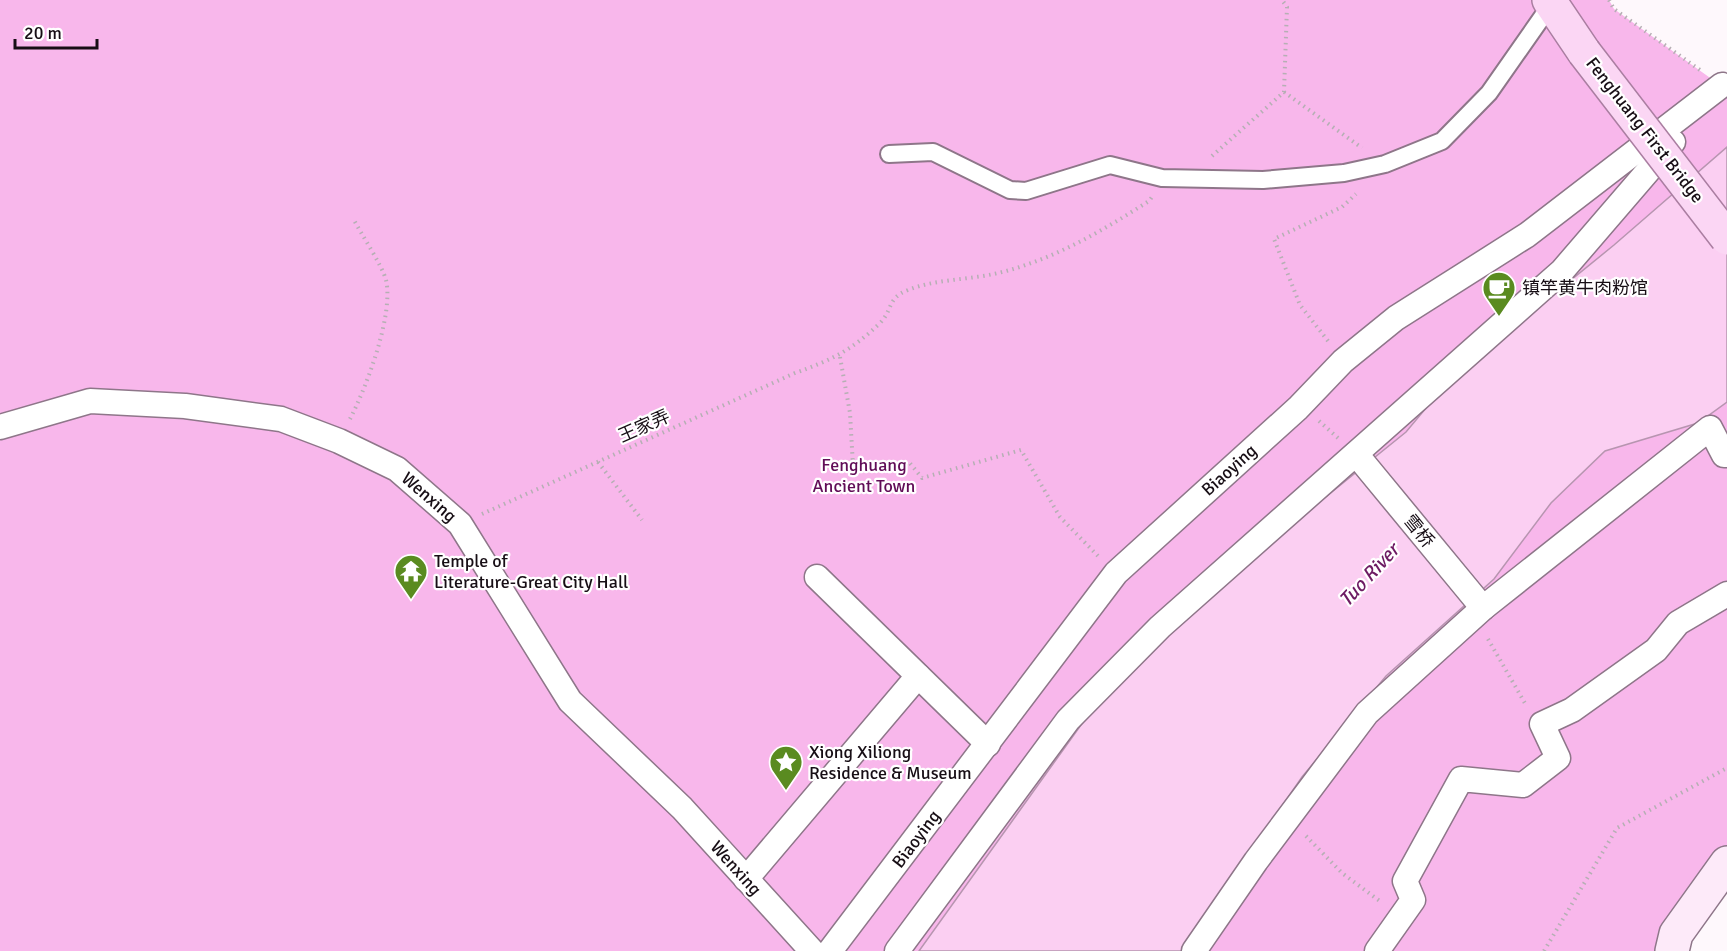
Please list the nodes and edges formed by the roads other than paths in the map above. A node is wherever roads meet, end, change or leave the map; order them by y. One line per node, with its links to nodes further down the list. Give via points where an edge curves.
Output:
1 (1551, 2): 2 (lane, via 1489,93 1442,141 1385,164 1344,173 1263,180 1162,178 1110,165 1026,191 1010,190 933,152); 3 (main road, Fenghuang First Bridge, bridge, via 1584,52)
2 (889, 154)
3 (1727, 238)
4 (0, 427): 13 (street, Wenxing, via 90,402 184,406 281,419 397,469 460,524 570,700 682,808)
5 (1356, 454): 9 (street, 雪桥); 11 (street, Biaoying, via 1562,271 1722,85 1527,235 1396,318 1343,361 1298,408 1116,573); 16 (street, via 1160,627 1068,720)
6 (1727, 455): 9 (street, via 1710,428)
7 (817, 577): 10 (street)
8 (1727, 594): 18 (street, via 1678,623 1656,650 1572,710 1542,724 1558,758 1523,785 1461,779 1405,881 1413,900)
9 (1483, 608): 17 (street, via 1367,713)
10 (918, 676): 11 (street); 13 (street)
11 (988, 744): 15 (street, Biaoying)
12 (1727, 863): 19 (main road, via 1676,934)
13 (746, 879): 14 (street, Wenxing)
14 (812, 951)
15 (830, 951)
16 (897, 951)
17 (1194, 951)
18 (1377, 951)
19 (1672, 951)

